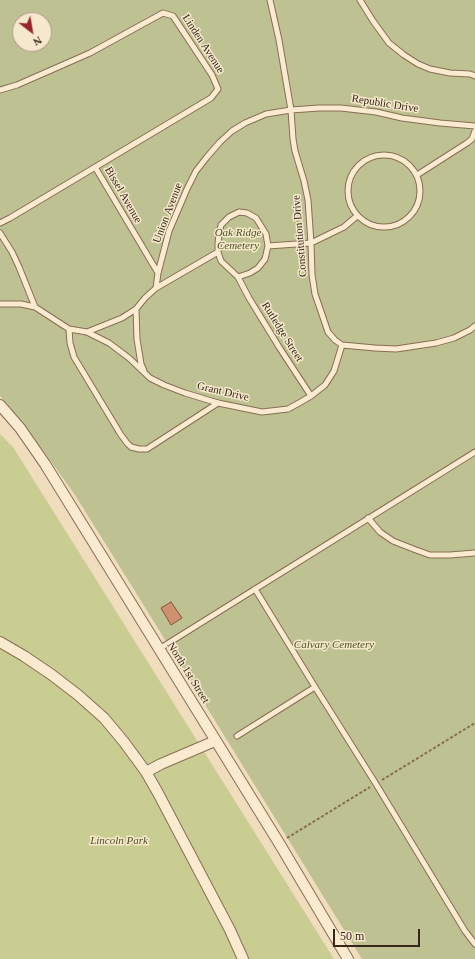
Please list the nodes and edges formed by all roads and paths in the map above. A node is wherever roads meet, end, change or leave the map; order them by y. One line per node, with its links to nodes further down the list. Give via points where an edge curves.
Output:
1 (270, 0): 5 (lane, Constitution Drive)
2 (360, 0): 3 (lane, via 389,43 404,55 430,69)
3 (475, 76)
4 (0, 90): 8 (lane, Linden Avenue, via 90,54 163,13 173,16 212,75 218,89 211,98)
5 (291, 110): 6 (lane, Republic Drive, via 341,108); 13 (lane, Constitution Drive, via 295,151 308,200); 16 (lane, Union Avenue, via 266,114 245,122 220,142 207,157 196,171 169,231)
6 (475, 126)
7 (475, 131): 9 (lane, via 467,144)
8 (95, 167): 11 (lane, Linden Avenue); 16 (lane, Bissel Avenue)
9 (417, 175): 10 (lane, via 420,189 418,205 402,223 383,228 368,224); 10 (lane, via 409,164 395,156 380,154 370,157 357,166 347,186 350,206)
10 (357, 216): 13 (lane, via 344,227)
11 (0, 223)
12 (0, 233): 20 (lane, via 12,252)
13 (312, 243): 14 (lane); 25 (lane, Constitution Drive, via 315,294 328,332)
14 (268, 246): 15 (lane, via 266,234 256,218 239,212 229,216 221,225); 17 (lane, via 265,259 258,268)
15 (218, 252): 17 (lane, via 221,261); 18 (lane)
16 (158, 274): 18 (lane, Union Avenue)
17 (238, 277): 27 (lane, Rutledge Street)
18 (156, 288): 21 (lane)
19 (0, 304): 20 (lane)
20 (35, 307): 23 (lane, Grant Drive)
21 (136, 309): 24 (lane, via 122,318); 26 (lane, via 137,339)
22 (475, 326): 25 (lane, via 454,338 436,344 396,348)
23 (69, 329): 24 (lane, Grant Drive); 28 (lane, via 74,356 121,435 132,447 139,450 147,448)
24 (87, 332): 26 (lane, Grant Drive, via 109,343)
25 (342, 345): 27 (lane, Grant Drive, via 334,371 325,385)
26 (144, 371): 28 (lane, Grant Drive, via 150,378 164,385)
27 (311, 396): 28 (lane, Grant Drive, via 288,409 262,412)
28 (218, 403)
29 (0, 405): 35 (street, North 1st Street, via 45,464)
30 (475, 452): 31 (lane)
31 (368, 518): 32 (lane, via 380,532 393,541 430,555); 33 (lane)
32 (475, 553)
33 (255, 589): 35 (lane); 36 (lane)
34 (0, 642): 39 (street, via 52,675 104,718)
35 (159, 649): 38 (street, North 1st Street)
36 (315, 688): 37 (lane); 40 (lane)
37 (237, 736)
38 (215, 741): 39 (street); 42 (street, North 1st Street)
39 (146, 772): 41 (street, via 212,893)
40 (474, 942)
41 (243, 959)
42 (348, 959)

